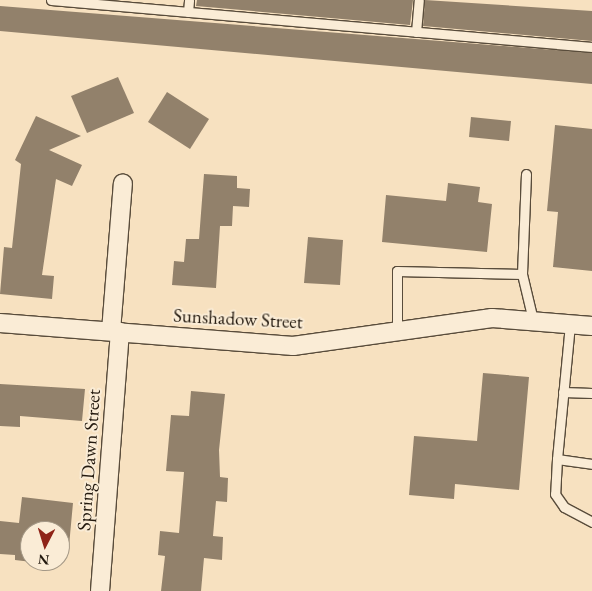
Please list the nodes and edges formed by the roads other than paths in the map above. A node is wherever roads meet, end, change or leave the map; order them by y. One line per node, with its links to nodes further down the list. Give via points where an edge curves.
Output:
1 (51, 0): 4 (lane)
2 (189, 0): 4 (lane)
3 (419, 0): 5 (lane)
4 (188, 12): 5 (lane)
5 (416, 32): 6 (lane)
6 (592, 47)
7 (526, 174): 9 (lane)
8 (124, 183): 15 (street, Spring Dawn Street)
9 (522, 274): 10 (lane); 14 (lane, via 397,271)
10 (533, 320): 12 (street, Sunshadow Street); 14 (street, Sunshadow Street, via 448,321)
11 (0, 323): 15 (street, Sunshadow Street)
12 (570, 324): 13 (street, Sunshadow Street); 16 (lane)
13 (592, 326)
14 (396, 330): 15 (street, Sunshadow Street, via 293,346)
15 (115, 332): 21 (street, Spring Dawn Street)
16 (562, 392): 17 (lane); 18 (lane)
17 (592, 393)
18 (557, 459): 19 (lane); 20 (lane, via 555,494 564,507)
19 (592, 464)
20 (592, 522)
21 (100, 591)

